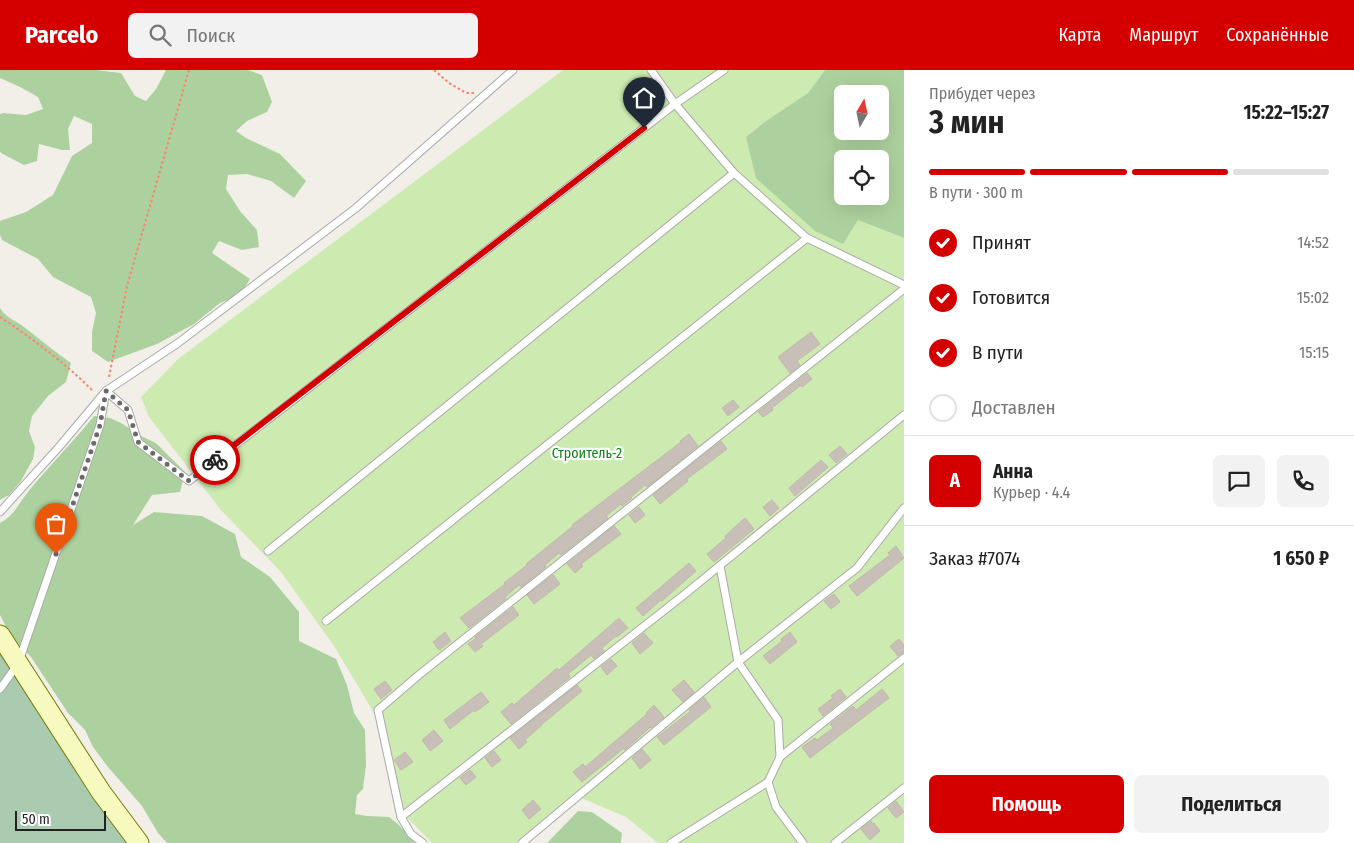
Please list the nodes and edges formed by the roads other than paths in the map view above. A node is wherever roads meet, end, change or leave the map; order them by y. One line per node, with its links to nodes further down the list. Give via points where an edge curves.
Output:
1 (513, 70): 9 (lane, via 356,208 178,343)
2 (651, 70): 4 (lane)
3 (724, 70): 4 (lane)
4 (675, 104): 5 (lane); 9 (lane, via 189,481 138,442 128,410)
5 (734, 173): 6 (lane); 13 (lane)
6 (807, 238): 7 (lane); 15 (lane)
7 (904, 284)
8 (904, 289): 24 (lane, via 378,710)
9 (106, 391): 12 (lane); 19 (lane, via 100,425)
10 (904, 415): 14 (lane)
11 (904, 508): 18 (lane, via 857,568)
12 (0, 512)
13 (268, 551)
14 (720, 566): 18 (lane); 24 (lane)
15 (326, 621)
16 (0, 635): 19 (main road)
17 (904, 658): 21 (lane)
18 (738, 662): 21 (lane, via 778,720); 27 (lane)
19 (18, 664): 20 (lane); 25 (main road, via 101,792)
20 (0, 690)
21 (780, 758): 22 (lane)
22 (768, 782): 28 (lane); 29 (lane, via 776,807)
23 (904, 788): 30 (lane)
24 (401, 816): 26 (lane, via 411,834)
25 (139, 843)
26 (424, 843)
27 (522, 843)
28 (671, 843)
29 (803, 843)
30 (835, 843)

